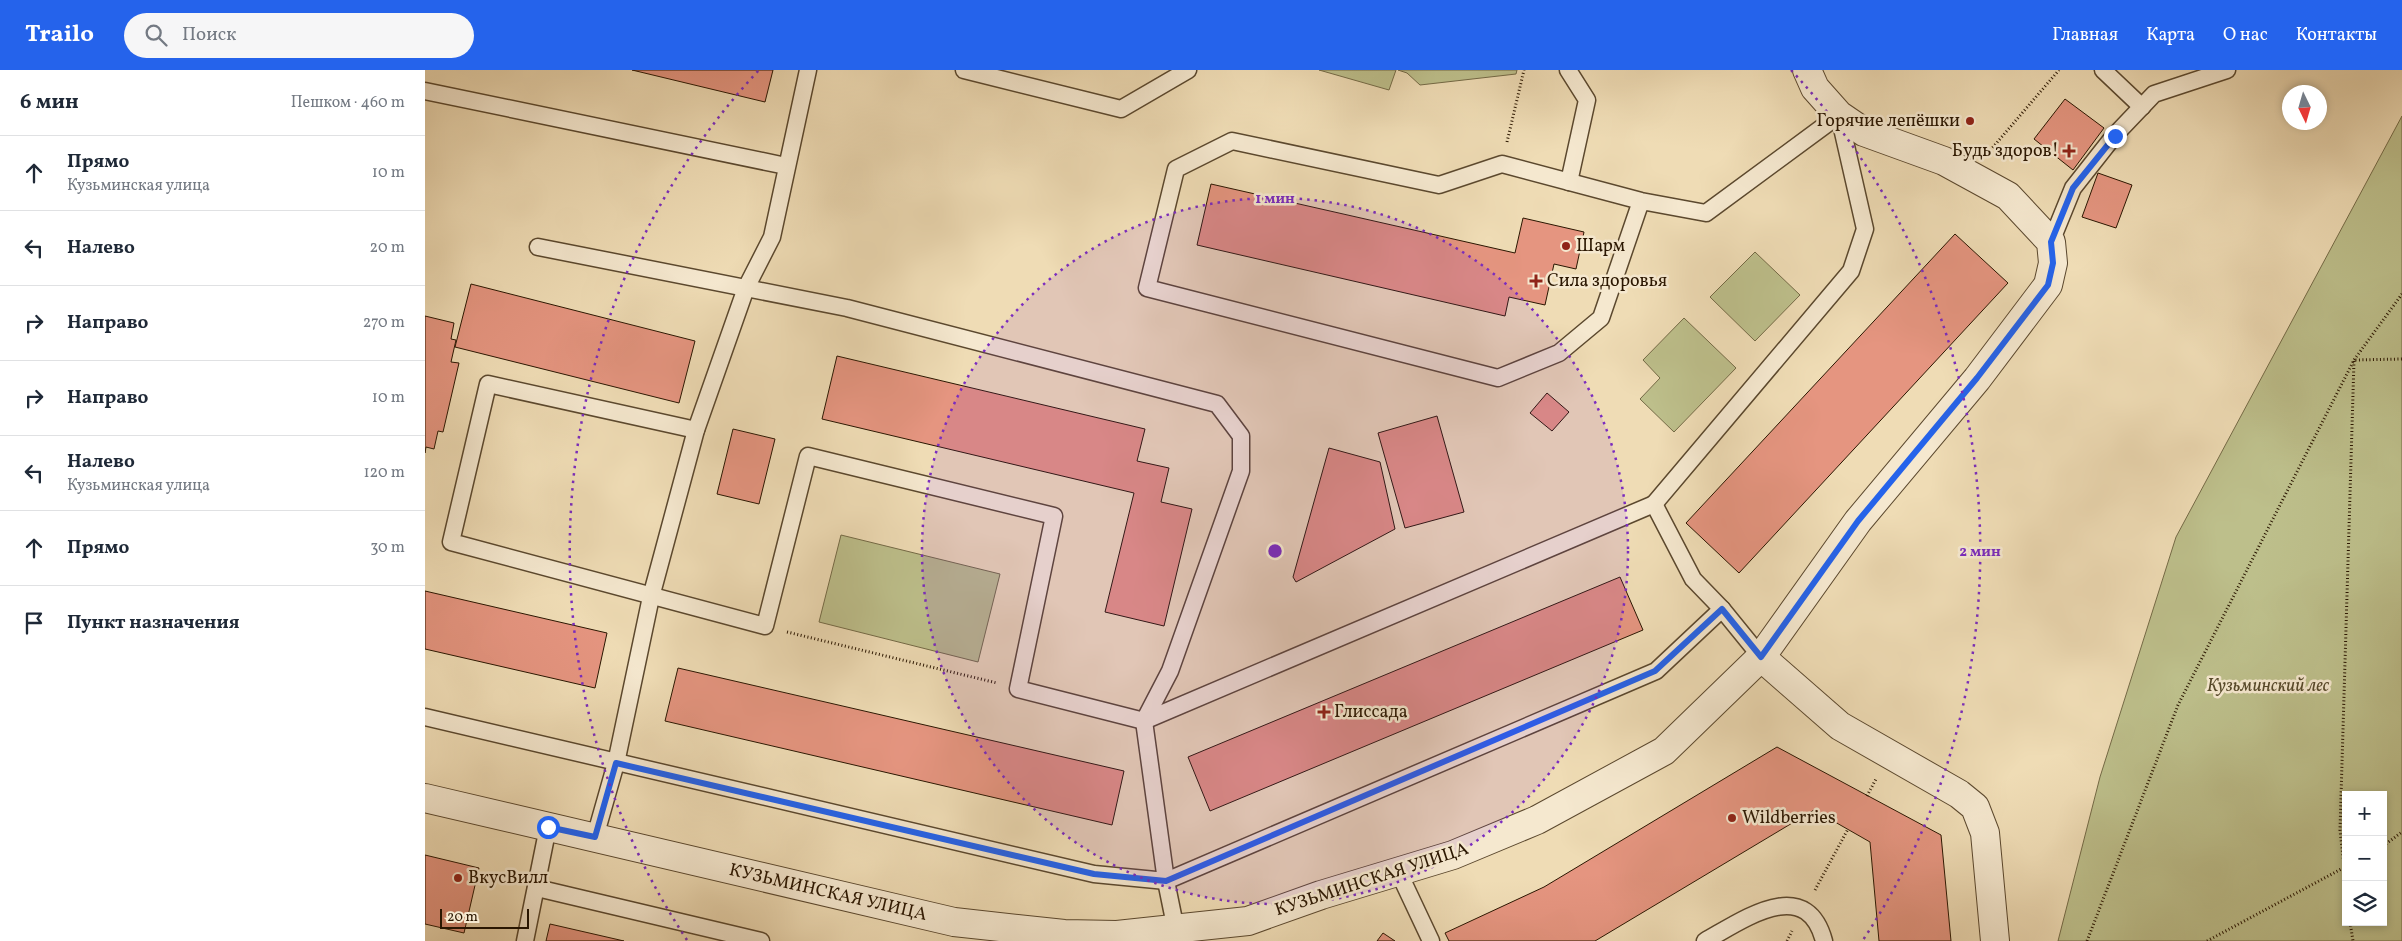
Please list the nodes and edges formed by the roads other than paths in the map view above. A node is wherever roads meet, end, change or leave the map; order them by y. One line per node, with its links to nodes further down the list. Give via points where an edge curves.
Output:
1 (808, 70): 11 (lane)
2 (963, 70): 3 (lane, via 1121,109)
3 (1188, 70)
4 (1568, 70): 12 (lane, via 1587,100)
5 (1807, 70): 10 (street, via 1815,88)
6 (2103, 70): 9 (lane)
7 (2227, 70): 9 (lane, via 2154,94)
8 (425, 91): 11 (lane)
9 (2141, 107): 14 (lane, via 2073,188)
10 (1839, 115): 13 (lane, via 1706,213); 14 (street, via 1864,132 1944,161 2008,196); 18 (lane, via 1865,229 1851,271)
11 (786, 166): 16 (lane, via 772,236)
12 (1569, 182): 13 (lane); 13 (lane, via 1502,164 1439,185 1232,141 1176,169 1147,288 1498,378 1559,353 1601,318)
13 (1641, 201)
14 (2051, 242): 21 (street, КУЗЬМИНСКАЯ УЛИЦА, via 2053,263 2048,285 1977,378 1858,521)
15 (538, 247): 16 (lane)
16 (745, 288): 17 (lane); 23 (lane, via 847,308 1217,404 1241,436 1241,471 1170,671)
17 (696, 430): 19 (lane); 19 (lane, via 488,384 451,542)
18 (1654, 504): 20 (lane, via 1693,579); 23 (lane)
19 (651, 597): 23 (lane, via 765,626 808,456 1054,516 1018,688); 24 (lane)
20 (1722, 609): 21 (lane); 29 (lane, via 1655,671)
21 (1761, 657): 28 (street, КУЗЬМИНСКАЯ УЛИЦА, via 1664,751 1537,820 1453,855); 38 (street, via 1840,726 1959,794 1975,807 1985,832)
22 (425, 717): 24 (lane)
23 (1143, 721): 29 (lane)
24 (616, 763): 27 (lane); 29 (lane, via 1094,874)
25 (425, 798): 26 (street, КУЗЬМИНСКАЯ УЛИЦА)
26 (548, 827): 27 (street, КУЗЬМИНСКАЯ УЛИЦА); 30 (lane)
27 (595, 837): 32 (street, КУЗЬМИНСКАЯ УЛИЦА, via 954,922)
28 (1399, 872): 31 (street, КУЗЬМИНСКАЯ УЛИЦА, via 1248,921); 35 (lane)
29 (1166, 881): 31 (lane)
30 (537, 888): 33 (lane); 34 (lane)
31 (1176, 930): 32 (street, КУЗЬМИНСКАЯ УЛИЦА)
32 (1117, 938)
33 (525, 941)
34 (761, 941)
35 (1431, 941)
36 (1705, 941): 37 (lane, via 1761,911 1783,904 1804,909 1819,925)
37 (1824, 941)
38 (1995, 941)

